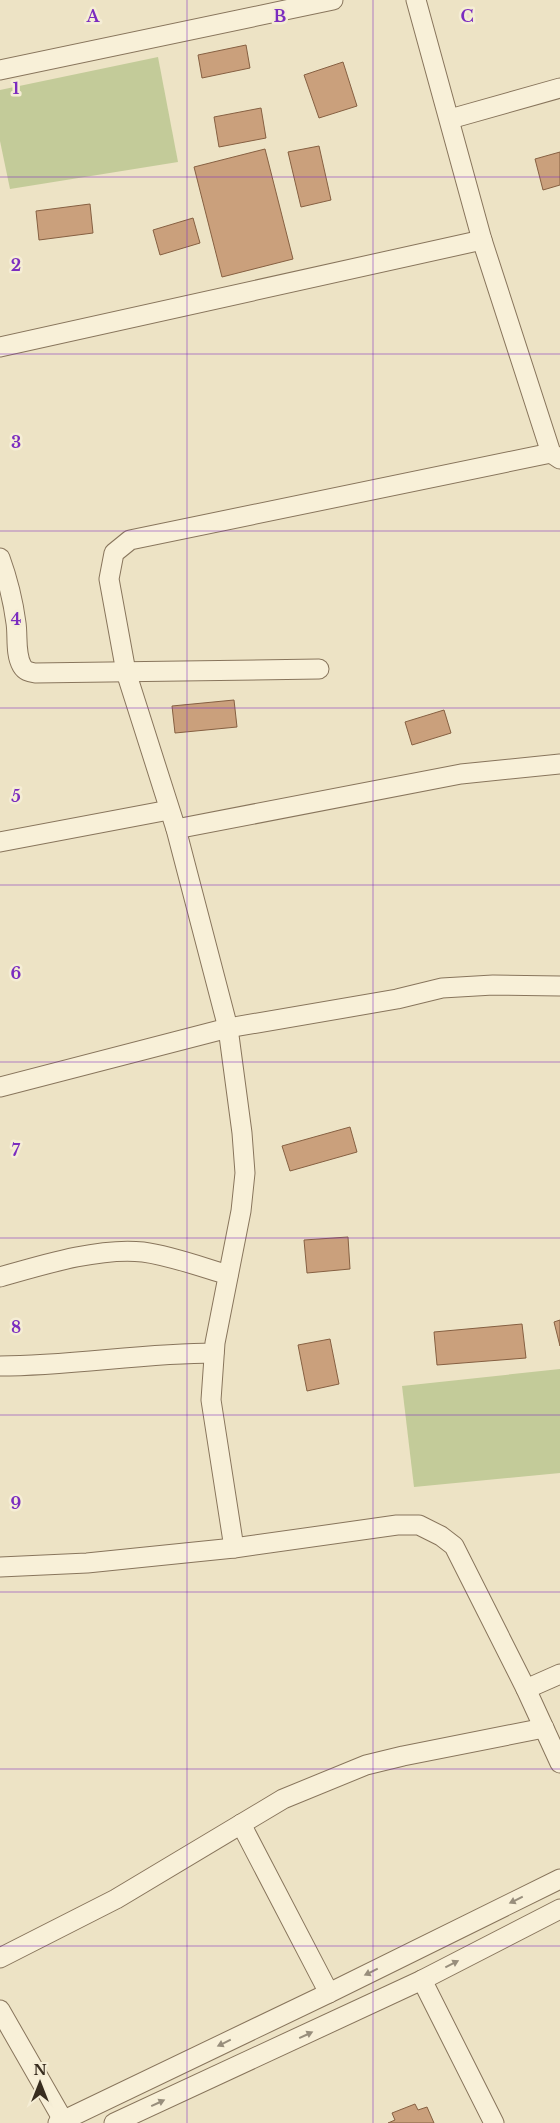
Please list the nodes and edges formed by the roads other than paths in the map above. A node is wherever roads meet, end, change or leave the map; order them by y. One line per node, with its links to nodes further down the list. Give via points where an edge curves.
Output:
1 (333, 0): 3 (street)
2 (416, 0): 5 (street)
3 (0, 70)
4 (560, 88): 5 (street)
5 (450, 120): 6 (street)
6 (482, 240): 7 (street); 8 (street)
7 (0, 347)
8 (555, 456): 12 (street, via 130,540 114,553 108,579)
9 (0, 558): 10 (street)
10 (5, 586): 12 (street, via 17,624 19,656 27,672)
11 (319, 669): 12 (street)
12 (126, 672): 14 (street)
13 (560, 764): 15 (street, via 461,774)
14 (169, 810): 15 (street); 16 (street)
15 (176, 829): 18 (street)
16 (0, 842)
17 (560, 986): 18 (street, via 442,988 397,999)
18 (228, 1028): 19 (street); 20 (street, via 245,1173)
19 (0, 1087)
20 (228, 1275): 21 (street, via 159,1255 126,1252 50,1263); 22 (street)
21 (0, 1277)
22 (214, 1353): 23 (street); 24 (street, via 211,1400)
23 (0, 1366)
24 (234, 1548): 25 (street, via 87,1563); 27 (street, via 397,1525 419,1525 454,1546)
25 (0, 1567)
26 (560, 1674): 27 (street)
27 (526, 1689): 28 (street)
28 (544, 1728): 29 (street); 30 (street, via 366,1765 283,1799)
29 (560, 1763)
30 (241, 1824): 33 (street, via 116,1899); 35 (street)
31 (560, 1879): 35 (street, one-way to 35)
32 (560, 1909): 34 (street, one-way to 32)
33 (0, 1958)
34 (422, 1980): 38 (street, one-way to 34); 39 (street)
35 (329, 1993): 37 (street, one-way to 37)
36 (0, 2010): 37 (street)
37 (61, 2122)
38 (114, 2123)
39 (494, 2123)

